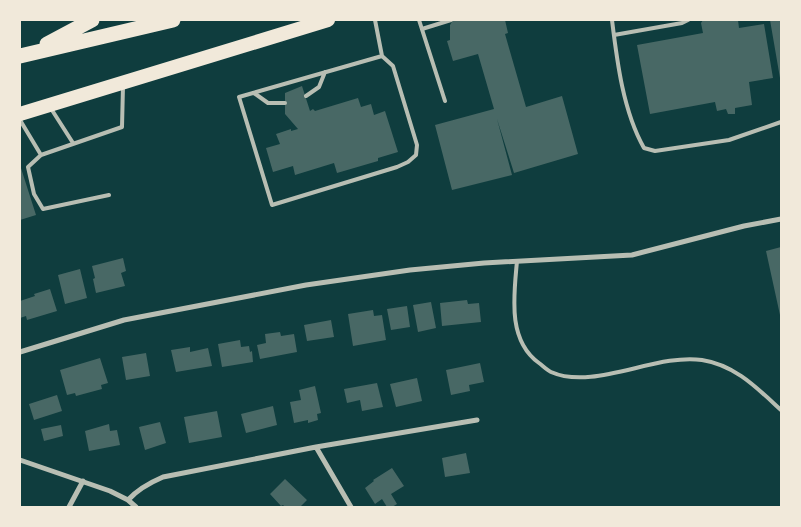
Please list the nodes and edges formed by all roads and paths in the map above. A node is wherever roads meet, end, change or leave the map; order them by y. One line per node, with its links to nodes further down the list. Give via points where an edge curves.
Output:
1 (92, 20): 11 (highway)
2 (173, 20): 11 (highway)
3 (328, 20): 14 (highway)
4 (375, 20): 12 (lane)
5 (419, 20): 9 (lane)
6 (451, 20): 9 (lane)
7 (612, 20): 10 (lane)
8 (688, 20): 10 (lane)
9 (422, 29): 17 (lane)
10 (614, 35): 22 (lane, via 620,77 637,136 644,148 655,152 729,140)
11 (23, 55)
12 (382, 56): 13 (lane); 15 (lane, via 393,66 417,145 416,155 397,167 272,204 239,98)
13 (325, 72): 15 (lane); 16 (lane, via 318,87)
14 (123, 83): 19 (highway); 23 (lane, via 122,127)
15 (254, 93): 18 (lane, via 268,103)
16 (306, 96)
17 (445, 101)
18 (285, 103)
19 (49, 105): 20 (highway); 23 (lane)
20 (20, 114)
21 (20, 120): 24 (lane)
22 (781, 122)
23 (73, 143): 24 (lane)
24 (41, 155): 25 (lane, via 28,168 34,194 43,209)
25 (109, 195)
26 (781, 220): 27 (street, via 744,226 632,255)
27 (518, 260): 28 (street, via 410,270 297,287 124,320); 29 (lane, via 513,309 519,336 529,356 551,372 573,377 595,376 679,359 701,360 725,366 744,377)
28 (20, 352)
29 (781, 410)
30 (477, 420): 31 (street)
31 (316, 447): 34 (street, via 163,477 148,483); 37 (street)
32 (20, 460): 33 (street)
33 (83, 481): 34 (street); 35 (street)
34 (128, 500): 36 (street)
35 (69, 507)
36 (136, 507)
37 (351, 507)

